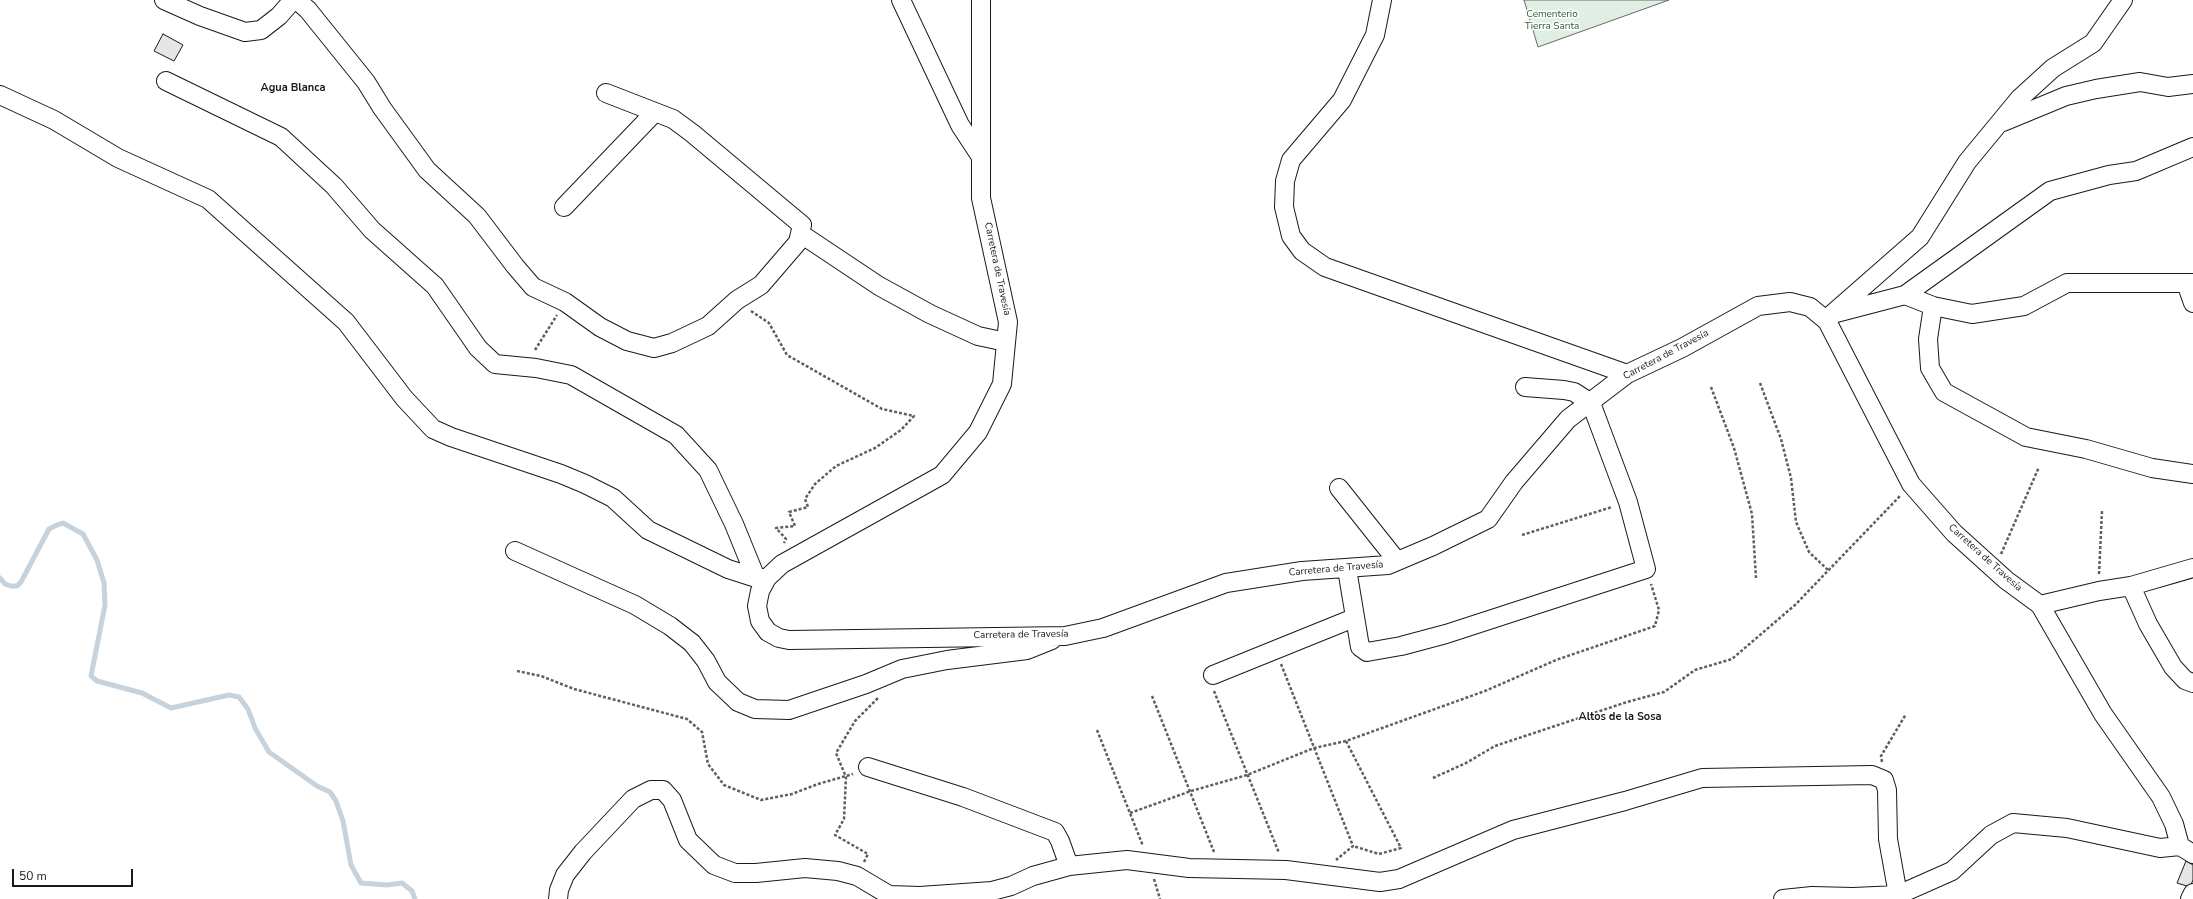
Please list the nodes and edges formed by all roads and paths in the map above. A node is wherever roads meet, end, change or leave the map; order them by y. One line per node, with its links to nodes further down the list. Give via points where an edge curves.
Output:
1 (164, 0): 2 (street, via 245,32 261,30 279,16)
2 (293, 0)
3 (297, 0): 21 (street, via 366,82 427,170 477,216 533,287)
4 (901, 0): 15 (street, via 960,124)
5 (981, 0): 15 (street, Carretera de Travesía)
6 (1382, 0): 27 (street, via 1374,35 1342,100 1291,160 1285,181 1284,206 1291,236 1302,251 1325,267)
7 (2123, 0): 13 (street, via 2093,42 2053,68 2019,99)
8 (166, 81): 47 (street, via 281,138 334,186 372,230 435,286 478,348 495,364 536,368 571,376 676,435 708,470)
9 (2193, 84): 13 (street, via 2168,87 2140,82 2096,89 2066,96)
10 (606, 93): 12 (street)
11 (0, 95): 47 (street, via 54,120 118,158 208,199 346,322 404,398 433,429 585,484 613,498 648,530 728,569)
12 (655, 112): 16 (street); 17 (street, via 673,119 758,187 802,225)
13 (2002, 122): 24 (street, via 1967,162 1920,237)
14 (2193, 147): 19 (street, via 2136,172 2109,175 2050,191)
15 (981, 157): 25 (street, Carretera de Travesía, via 981,198 1008,322)
16 (564, 207)
17 (801, 234): 20 (street, via 798,242 761,285); 25 (street, via 879,286 930,314 978,336)
18 (2190, 283): 22 (street); 23 (street, via 2067,283 2024,306 1972,314)
19 (1905, 295): 23 (street); 24 (street)
20 (737, 300): 21 (street, via 708,326 672,343 654,348 627,341 600,327); 41 (path, via 769,323 787,355 882,409 914,416 895,435 875,448 836,466 815,484 805,499 808,507 790,512 795,526 776,528 786,539)
21 (565, 302): 26 (path, via 536,350)
22 (2193, 303)
23 (1933, 306): 33 (street, via 1928,338 1930,368 1944,392 2026,437 2086,449 2152,468)
24 (1829, 318): 27 (street, Carretera de Travesía, via 1810,307 1790,302 1758,306 1682,348); 34 (street, Carretera de Travesía)
25 (1006, 342): 41 (street, Carretera de Travesía, via 1002,384 978,432 942,476)
26 (530, 352)
27 (1627, 374): 31 (street, Carretera de Travesía)
28 (1760, 383): 46 (path, via 1781,439 1791,478 1796,522 1809,552)
29 (1525, 387): 31 (street, via 1574,392)
30 (1711, 387): 48 (path, via 1734,448 1752,514)
31 (1591, 402): 36 (street); 40 (street, Carretera de Travesía, via 1568,419 1514,482 1488,519)
32 (2039, 468): 45 (path)
33 (2193, 474)
34 (1911, 484): 45 (street, Carretera de Travesía, via 1954,533); 46 (path)
35 (1339, 488): 40 (street)
36 (1628, 502): 38 (path); 44 (street)
37 (2102, 511): 50 (path)
38 (1522, 535)
39 (515, 550): 53 (street, via 636,604 670,626 692,643 722,687 738,702 755,709 789,710 902,669 947,660 1027,650)
40 (1398, 561): 43 (street, Carretera de Travesía, via 1388,565)
41 (782, 564): 47 (street, Carretera de Travesía)
42 (2193, 568): 49 (street)
43 (1347, 569): 52 (street); 53 (street, Carretera de Travesía, via 1302,570 1226,583 1103,628)
44 (1646, 569): 52 (street, via 1446,634 1374,651 1367,652 1360,647); 62 (path, via 1659,610 1655,626 1556,660 1485,691)
45 (1994, 569): 51 (street, Carretera de Travesía)
46 (1829, 572): 67 (path, via 1796,605 1732,659 1696,670 1664,692 1500,744)
47 (761, 578): 53 (street, Carretera de Travesía, via 757,606 760,621 768,632 779,638)
48 (1756, 578)
49 (2131, 586): 50 (street); 57 (street, via 2148,624 2173,667 2185,680)
50 (2099, 591): 51 (street)
51 (2040, 605): 72 (street, Carretera de Travesía, via 2103,714 2161,797)
52 (1354, 618): 54 (street)
53 (1064, 636)
54 (1275, 648): 56 (street); 63 (path)
55 (517, 671): 66 (path, via 542,676 574,689 687,718 702,732 708,764 724,785 761,800 792,794)
56 (1213, 675): 65 (path, via 1214,692)
57 (2193, 683)
58 (881, 696): 66 (path, via 855,721 836,753)
59 (1152, 696): 69 (path)
60 (1906, 714): 68 (path, via 1881,756)
61 (1097, 730): 70 (path)
62 (1346, 741): 63 (path); 71 (path, via 1401,848 1379,854)
63 (1314, 748): 65 (path); 71 (path)
64 (868, 767): 74 (street, via 963,797 1055,832)
65 (1247, 775): 69 (path); 76 (path)
66 (846, 777): 78 (path, via 844,818 835,834 868,854)
67 (1434, 778)
68 (1884, 780): 77 (street, via 1872,775 1702,778 1513,830 1399,879 1380,882); 80 (street, via 1887,790 1888,839)
69 (1190, 791): 70 (path); 75 (path)
70 (1130, 813): 73 (path)
71 (1353, 846): 77 (path)
72 (2187, 850): 80 (street, via 2160,848 2067,828 2013,823 1991,835 1952,871)
73 (1150, 863): 74 (street, via 1128,860); 75 (street)
74 (1069, 866): 78 (street, via 992,891 920,896 889,894)
75 (1221, 869): 76 (street)
76 (1286, 870): 77 (street)
77 (1316, 875)
78 (857, 876): 81 (street, via 838,870 805,868 756,873 735,872 714,865 688,840 672,800 663,790 651,790 633,799 583,852 565,875)
79 (2193, 893): 83 (street)
80 (1898, 895): 82 (street)
81 (558, 899)
82 (1783, 899)
83 (2190, 899)

